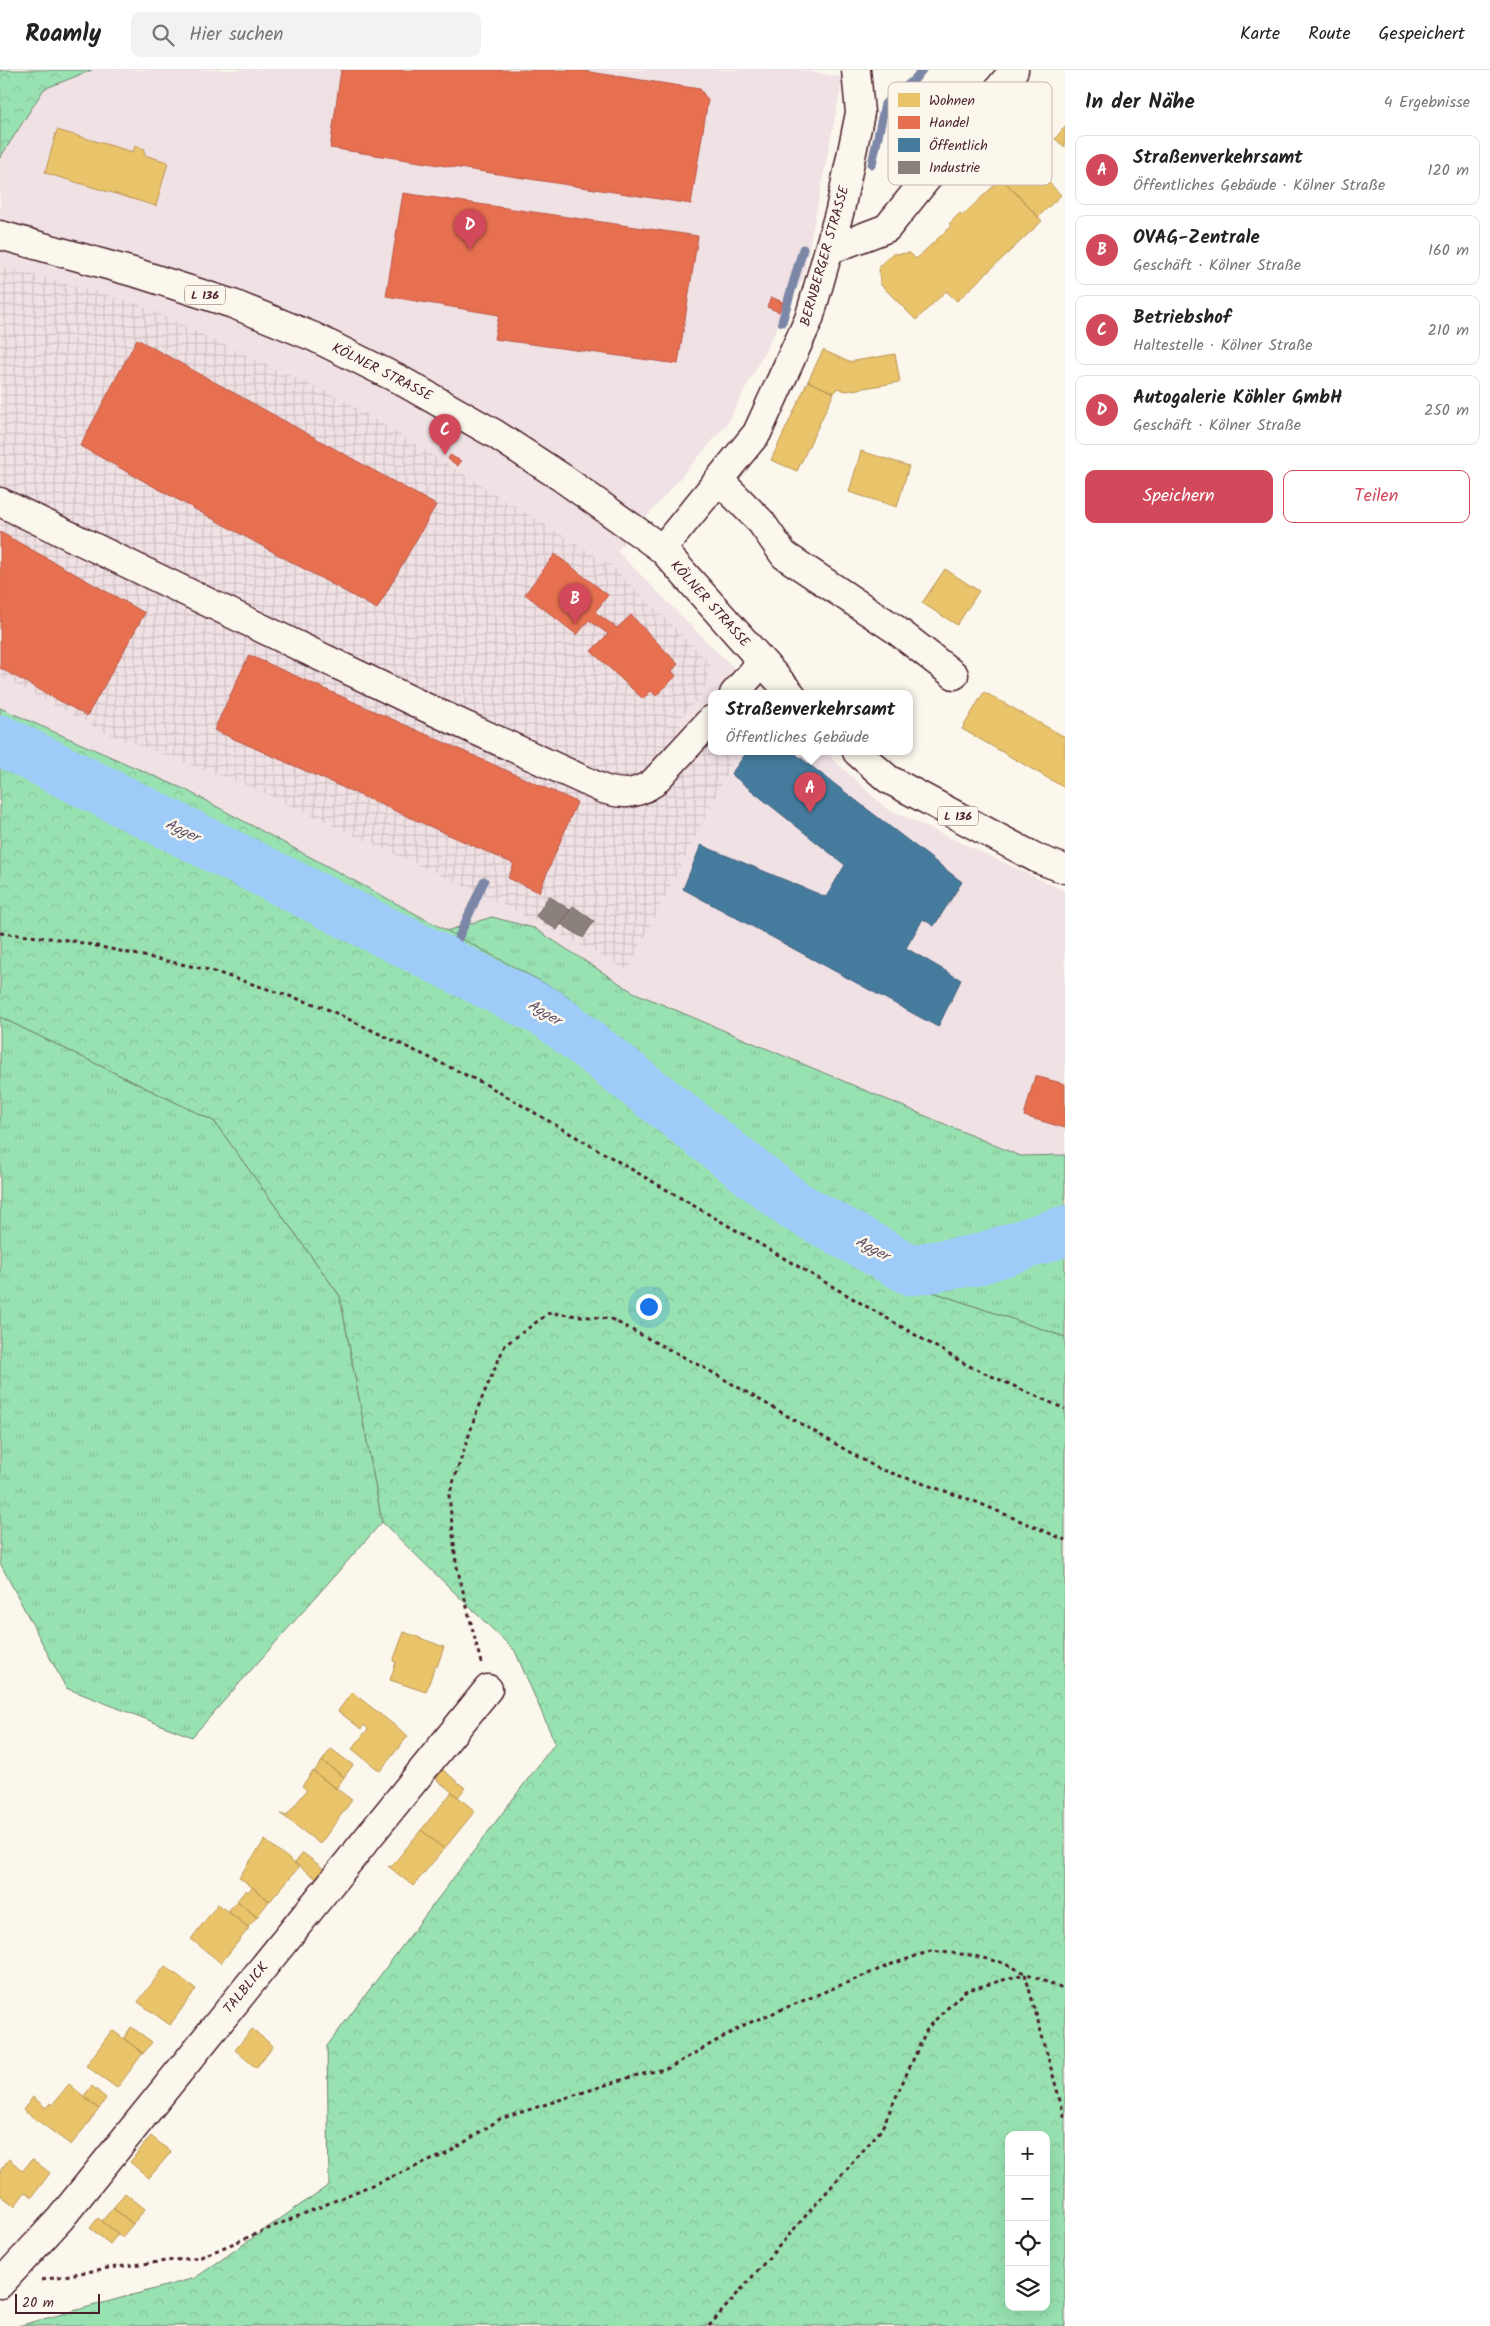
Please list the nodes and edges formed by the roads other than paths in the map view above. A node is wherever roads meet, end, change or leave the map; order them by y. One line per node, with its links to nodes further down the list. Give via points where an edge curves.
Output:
1 (856, 70): 6 (street, BERNBERGER STRASSE, via 860,113)
2 (1014, 70): 3 (street)
3 (1004, 82)
4 (922, 185): 6 (street, via 887,228)
5 (0, 236): 9 (street, KÖLNER STRASSE / L 136, via 233,304 314,337 400,380 495,434)
6 (829, 250): 7 (street, BERNBERGER STRASSE, via 809,319 757,433)
7 (719, 480): 9 (street, BERNBERGER STRASSE); 11 (street, via 761,522 784,555 895,629)
8 (0, 502): 14 (street, via 603,789 630,794 648,786)
9 (662, 549): 10 (street, KÖLNER STRASSE / L 136)
10 (762, 662): 12 (street); 13 (street, KÖLNER STRASSE / L 136)
11 (954, 675)
12 (738, 690)
13 (787, 690)
14 (708, 723)
15 (860, 755): 16 (street, L 136, via 888,779 1038,859)
16 (1065, 869)
17 (488, 1689): 18 (street, TALBLICK, via 60,2219)
18 (0, 2284)

